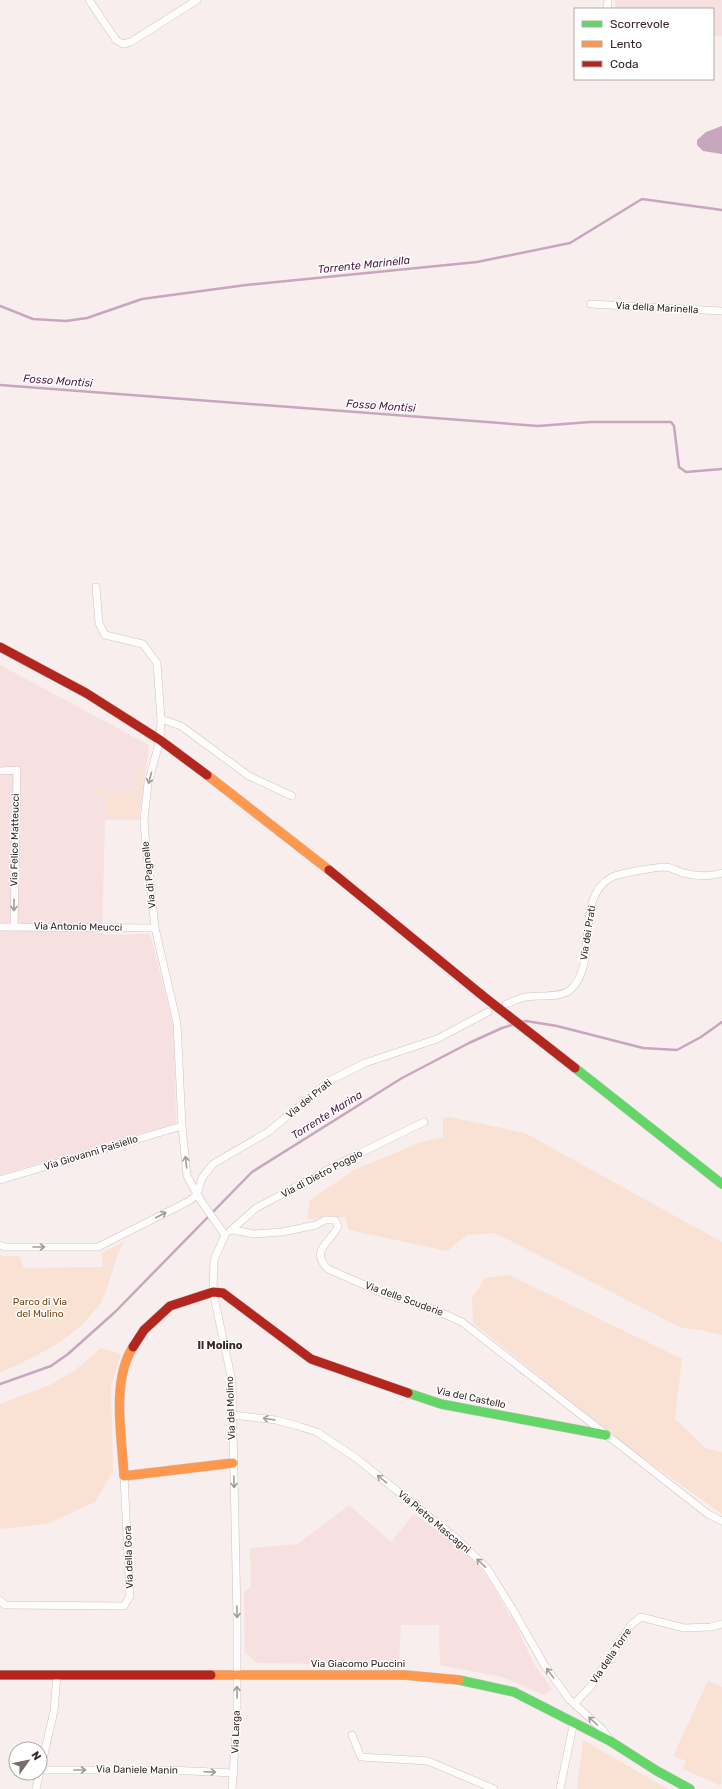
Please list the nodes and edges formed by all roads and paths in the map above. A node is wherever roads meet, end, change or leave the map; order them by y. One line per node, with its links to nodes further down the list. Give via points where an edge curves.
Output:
1 (89, 0): 2 (street, via 116,40 123,44 131,42)
2 (197, 0)
3 (591, 304): 4 (street, Via della Marinella)
4 (722, 311)
5 (96, 587): 7 (street, Via di Pagnelle, via 99,623 105,635 143,644 157,663)
6 (0, 646): 8 (street, via 86,693)
7 (161, 719): 8 (street, Via di Pagnelle); 10 (street, via 181,726 249,776)
8 (160, 740): 14 (street, Via di Pagnelle, one-way to 14, via 148,783 144,820); 20 (street, bridge, via 359,893 483,996)
9 (0, 770): 13 (street, Via Felice Matteucci, one-way to 13, via 17,770)
10 (292, 796)
11 (722, 873): 15 (street, Via dei Prati, via 712,876 684,873 667,867 612,877 602,885 592,902 582,970 570,991 525,997)
12 (0, 926): 13 (street, Via Antonio Meucci)
13 (14, 926): 14 (street, Via Antonio Meucci)
14 (155, 928): 18 (street, Via di Pagnelle, via 177,1023)
15 (506, 1004)
16 (488, 1012): 21 (street, Via dei Prati, via 437,1039 365,1063 331,1080 268,1132 213,1164 202,1178)
17 (424, 1122): 22 (street, Via di Dietro Poggio, via 256,1208)
18 (182, 1126): 19 (street, Via Giovanni Paisiello); 21 (street, Via di Pagnelle, one-way to 18, via 187,1176)
19 (0, 1180)
20 (722, 1184)
21 (199, 1198): 23 (street); 24 (street, one-way to 21, via 98,1247)
22 (233, 1230): 23 (street, Via di Dietro Poggio); 27 (street, Via delle Scuderie, via 254,1234 282,1232 316,1225 325,1220 335,1220 338,1223 336,1231 326,1241 320,1256 321,1262 328,1270 462,1322)
23 (225, 1235): 25 (street, Via del Molino, via 214,1260)
24 (0, 1245)
25 (213, 1292): 26 (street, Via del Molino, via 232,1381); 27 (street, Via del Castello, via 223,1294 311,1359 441,1404); 29 (street, via 170,1306 144,1330 127,1356 119,1394)
26 (232, 1415): 28 (street, Via del Molino); 36 (street, Via Pietro Mascagni, one-way to 26, via 545,1666 486,1568 456,1538 356,1458 317,1432 276,1420)
27 (606, 1435): 30 (street, Via del Castello, via 708,1514)
28 (233, 1464): 29 (street); 35 (street, Via del Molino, one-way to 35)
29 (124, 1476): 31 (street, Via della Gora, via 130,1596 124,1606 5,1605)
30 (722, 1521)
31 (0, 1600)
32 (722, 1624): 36 (street, Via della Torre, via 684,1628 641,1617 631,1625 591,1686)
33 (0, 1675): 34 (street, Via Giacomo Puccini)
34 (58, 1675): 35 (street, Via Giacomo Puccini); 39 (street)
35 (236, 1676): 37 (street, Via Giacomo Puccini, via 405,1675 459,1680 514,1692); 42 (street, Via Larga, one-way to 35)
36 (574, 1704): 40 (street, Via Pietro Mascagni, one-way to 36)
37 (574, 1721): 40 (street, Via Giacomo Puccini); 45 (street)
38 (352, 1735): 44 (street, via 361,1757 428,1761)
39 (47, 1741)
40 (610, 1741): 46 (street, Via Giacomo Puccini)
41 (48, 1770): 42 (street, Via Daniele Manin, one-way to 42)
42 (234, 1773): 43 (street, Via Larga)
43 (232, 1789)
44 (494, 1789)
45 (560, 1789)
46 (690, 1789)

